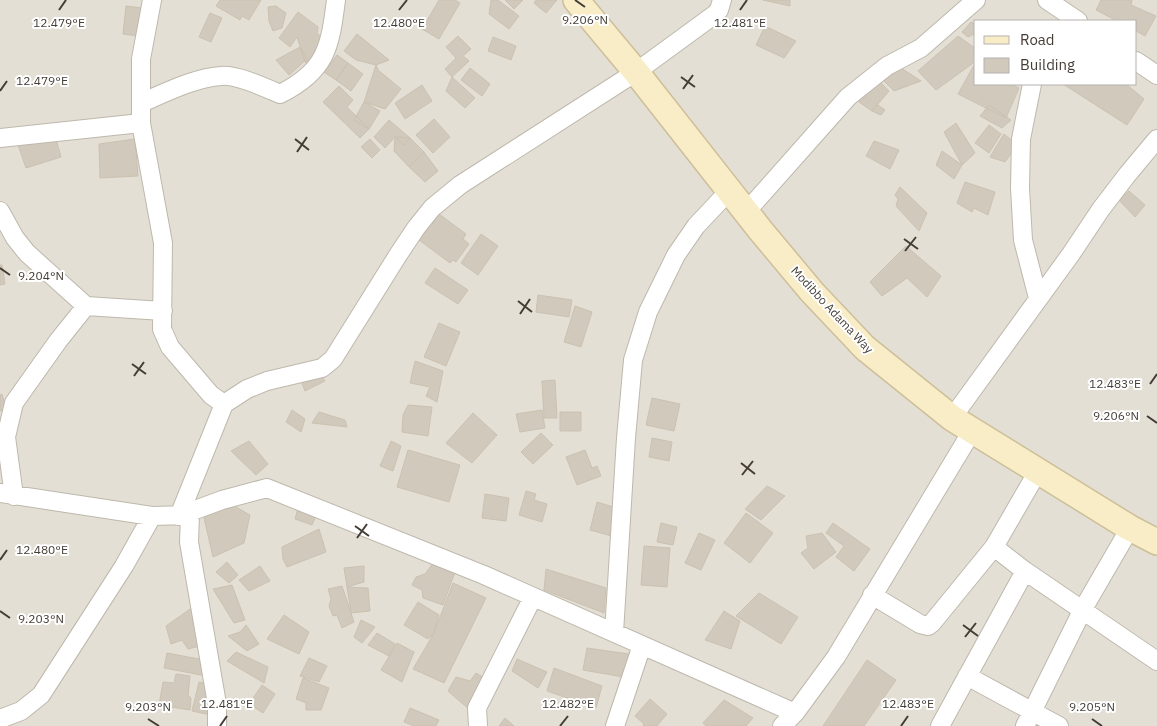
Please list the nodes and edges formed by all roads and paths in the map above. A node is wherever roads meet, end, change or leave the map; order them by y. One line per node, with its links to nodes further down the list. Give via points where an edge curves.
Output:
1 (152, 0): 12 (street, via 141,59)
2 (336, 0): 12 (street, via 324,56 298,85 280,94 223,76 185,85)
3 (576, 0): 9 (main road, Modibbo Adama Way)
4 (722, 0): 9 (street, via 714,15)
5 (976, 0): 18 (street, via 921,48 887,66 848,97)
6 (1055, 7): 7 (street)
7 (1076, 20)
8 (1137, 61): 10 (street)
9 (636, 72): 16 (main road, Modibbo Adama Way); 22 (street, via 460,185 432,208 398,255 334,359 322,368 246,389)
10 (1157, 75)
11 (1032, 85): 19 (street, via 1021,139 1020,188 1023,240)
12 (141, 103): 13 (street)
13 (141, 123): 14 (street); 21 (street, via 163,243)
14 (0, 138)
15 (1157, 139): 19 (street, via 1126,175)
16 (729, 191): 18 (main road, Modibbo Adama Way); 34 (street, via 696,226 676,256 648,312 634,360)
17 (0, 211): 20 (street, via 27,253)
18 (746, 212): 23 (main road, Modibbo Adama Way, via 812,292 866,348)
19 (1038, 298): 23 (street)
20 (86, 306): 21 (street); 25 (street, via 14,403 6,437)
21 (163, 311): 22 (street, via 162,329 170,347 211,395)
22 (224, 404): 27 (street)
23 (962, 424): 24 (main road, Modibbo Adama Way); 31 (street)
24 (1038, 471): 28 (main road, Modibbo Adama Way); 29 (street)
25 (7, 494): 26 (street)
26 (152, 516): 27 (street); 40 (street, via 41,696 21,712)
27 (179, 516): 32 (street, via 267,488); 41 (street, via 190,515 189,542 217,704)
28 (1149, 536): 33 (street)
29 (994, 547): 30 (street); 31 (street, via 928,626)
30 (1025, 571): 33 (street); 37 (street)
31 (872, 595): 38 (street, via 836,657)
32 (533, 597): 34 (street); 42 (street, via 478,708)
33 (1082, 609): 36 (street); 39 (street)
34 (614, 633): 35 (street)
35 (642, 645): 38 (street); 43 (street)
36 (1157, 661)
37 (967, 676): 39 (street); 45 (street)
38 (795, 713): 44 (street)
39 (1028, 718): 46 (street)
40 (0, 720)
41 (217, 726)
42 (478, 726)
43 (615, 726)
44 (782, 726)
45 (940, 726)
46 (1059, 726)

